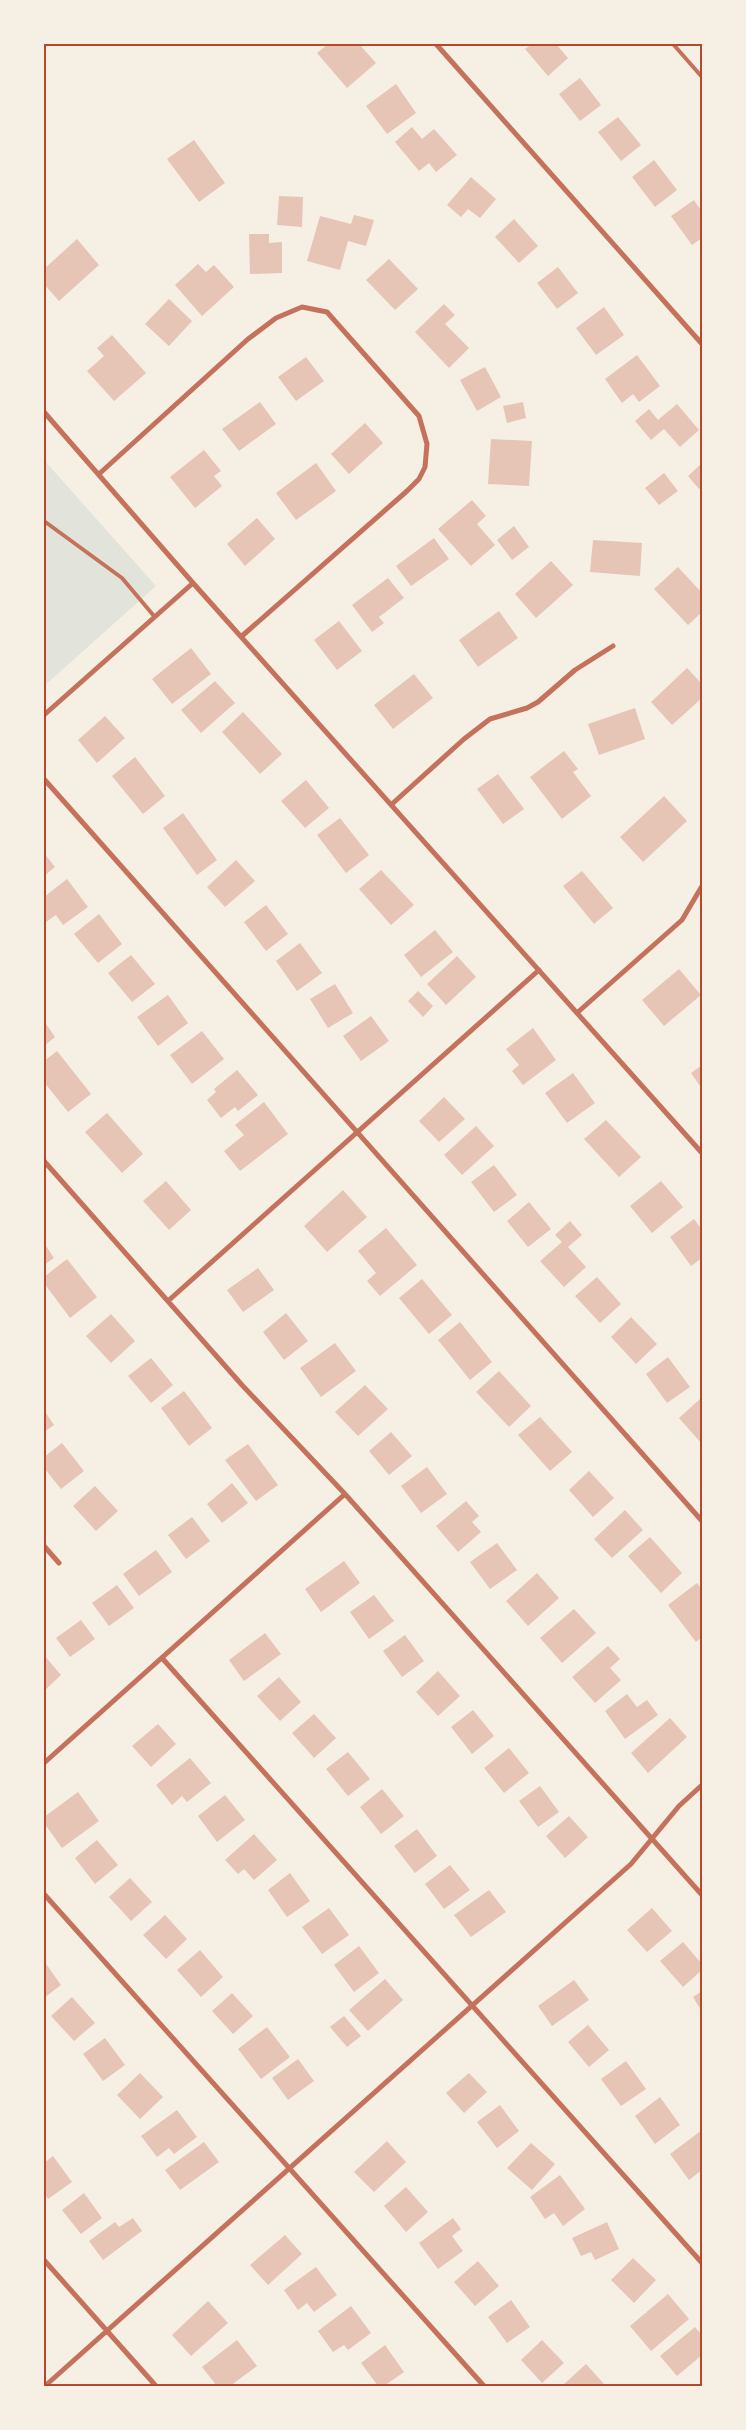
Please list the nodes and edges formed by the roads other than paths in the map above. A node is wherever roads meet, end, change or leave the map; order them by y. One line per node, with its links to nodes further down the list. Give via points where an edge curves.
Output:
1 (436, 44): 4 (street)
2 (673, 44): 3 (lane)
3 (702, 77)
4 (702, 344)
5 (44, 412): 6 (street)
6 (99, 474): 8 (street); 10 (street, via 248,339 276,318 302,307 327,312 418,416 427,444 425,467 407,491)
7 (44, 521): 9 (lane, via 122,578)
8 (193, 583): 9 (street); 10 (street)
9 (154, 616): 12 (street)
10 (242, 636): 14 (street)
11 (613, 646): 14 (street, via 575,670 528,708 490,719 464,738)
12 (44, 715)
13 (44, 779): 18 (street)
14 (392, 804): 16 (street)
15 (702, 886): 17 (street, via 682,920)
16 (539, 970): 17 (street); 18 (street)
17 (578, 1012): 19 (street)
18 (357, 1132): 21 (street); 23 (street)
19 (702, 1153)
20 (44, 1161): 21 (street)
21 (168, 1301): 22 (street)
22 (345, 1494): 26 (street); 29 (street)
23 (702, 1521)
24 (44, 1546): 25 (street)
25 (59, 1563)
26 (162, 1658): 27 (street); 32 (street)
27 (44, 1763)
28 (702, 1785): 29 (street)
29 (652, 1838): 31 (street); 32 (street, via 631,1864)
30 (44, 1894): 33 (street)
31 (702, 1895)
32 (472, 2006): 33 (street); 35 (street)
33 (289, 2168): 36 (street); 39 (street)
34 (44, 2260): 36 (street)
35 (702, 2263)
36 (107, 2331): 37 (street); 38 (street)
37 (45, 2386)
38 (156, 2386)
39 (484, 2386)

